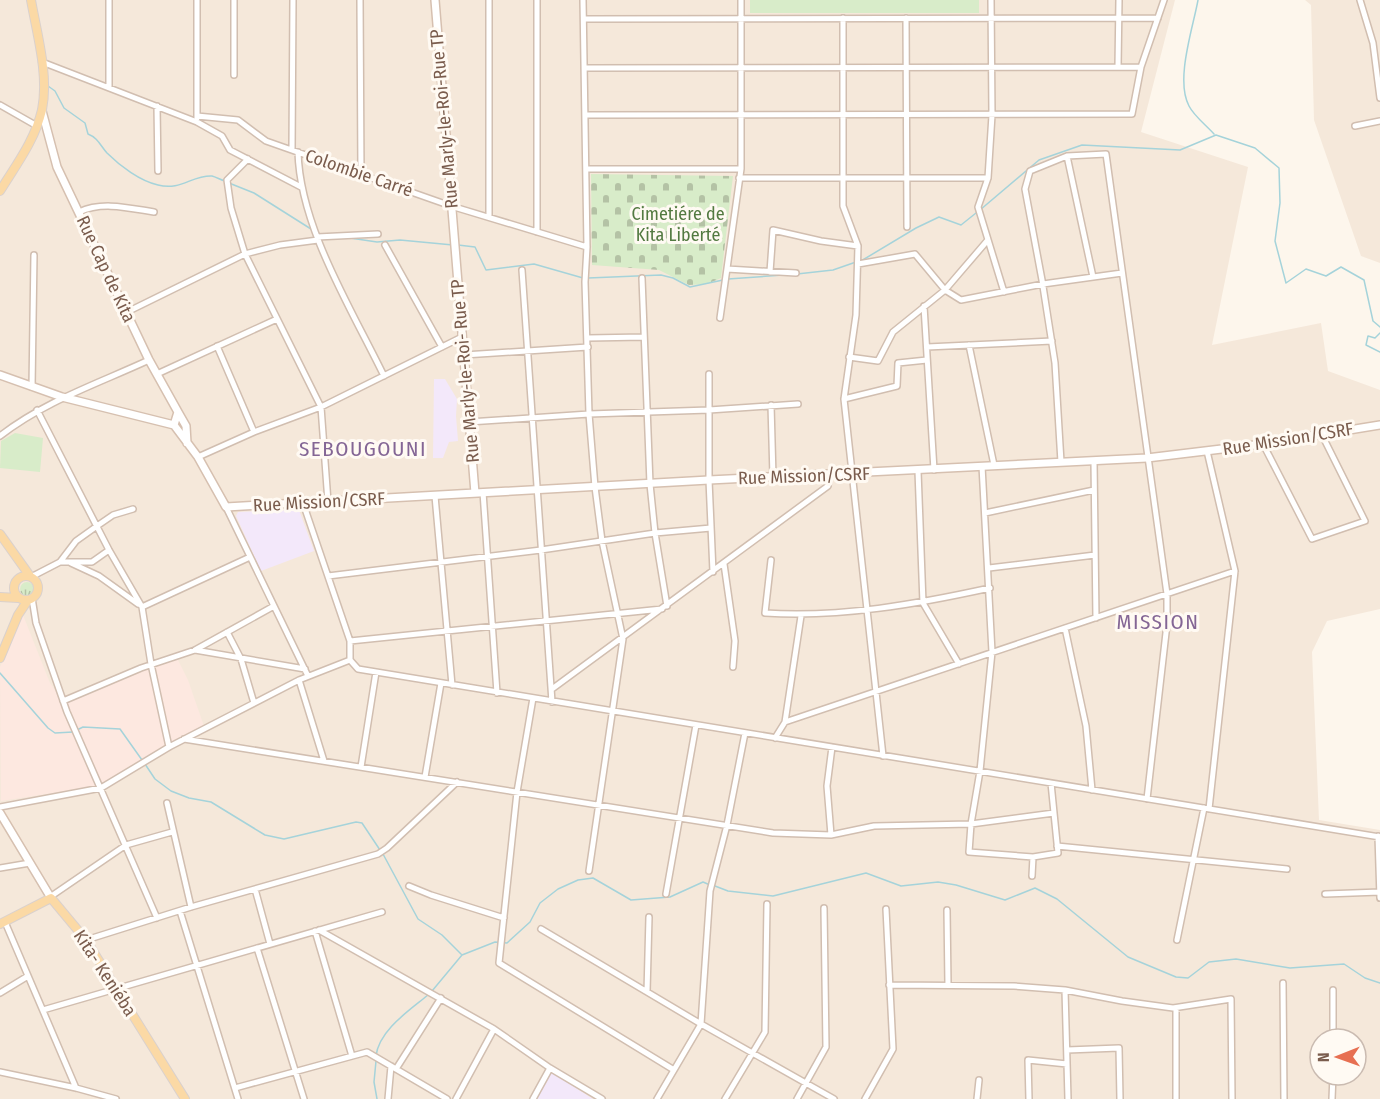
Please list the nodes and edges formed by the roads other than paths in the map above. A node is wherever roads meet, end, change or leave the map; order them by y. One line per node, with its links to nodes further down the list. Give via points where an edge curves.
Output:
1 (32, 0): 23 (main road)
2 (109, 0): 32 (street)
3 (196, 0): 42 (street)
4 (234, 0): 31 (street)
5 (292, 0): 46 (street)
6 (360, 0): 52 (street)
7 (435, 0): 60 (main road, Rue Marly-le-Roi-Rue TP)
8 (489, 0): 63 (street)
9 (537, 0): 65 (street)
10 (583, 0): 21 (street)
11 (741, 0): 22 (street)
12 (991, 0): 18 (street)
13 (1119, 0): 19 (street)
14 (1164, 0): 20 (street)
15 (1360, 0): 33 (street, via 1373,43)
16 (843, 18): 17 (street); 22 (street); 30 (street)
17 (906, 18): 18 (street); 24 (street)
18 (992, 18): 19 (street); 25 (street)
19 (1118, 18): 20 (street); 26 (street)
20 (1158, 18): 27 (street)
21 (584, 19): 22 (street); 28 (street)
22 (741, 19): 29 (street)
23 (42, 62): 32 (street); 36 (main road)
24 (906, 67): 25 (street); 30 (street); 40 (street)
25 (992, 67): 26 (street); 41 (street)
26 (1118, 67): 27 (street)
27 (1141, 67): 41 (street, via 1132,114)
28 (584, 68): 29 (street); 37 (street)
29 (741, 68): 30 (street); 38 (street)
30 (843, 68): 39 (street)
31 (234, 75)
32 (109, 87): 35 (street)
33 (1380, 98)
34 (0, 105): 44 (street)
35 (157, 106): 42 (street); 51 (street)
36 (42, 109): 44 (main road); 62 (main road, Rue Cap de Kita, via 57,167)
37 (585, 115): 38 (street); 49 (street)
38 (741, 115): 39 (street); 50 (street)
39 (843, 115): 40 (street); 54 (street)
40 (907, 115): 41 (street); 55 (street)
41 (992, 115): 56 (street)
42 (197, 119): 46 (street, Colombie Carré, via 238,120 266,141); 48 (street, via 222,136 230,150)
43 (1380, 121): 45 (street)
44 (37, 126): 57 (main road)
45 (1355, 126)
46 (295, 151): 52 (street, Colombie Carré); 58 (street)
47 (1067, 156): 80 (street, via 1106,154); 81 (street); 83 (street, via 1030,171 1025,189)
48 (248, 159): 58 (street); 73 (street, via 227,180)
49 (586, 169): 50 (street); 71 (street)
50 (741, 169): 53 (street)
51 (158, 171)
52 (361, 174): 60 (street, Colombie Carré)
53 (739, 178): 54 (street); 76 (street)
54 (843, 178): 55 (street); 70 (street, via 843,206)
55 (907, 178): 56 (street); 64 (street)
56 (988, 178): 68 (street, via 978,207)
57 (3, 179): 59 (main road)
58 (301, 187): 67 (street)
59 (0, 191)
60 (452, 206): 63 (street, Colombie Carré); 72 (main road, Rue Marly-le-Roi-Rue TP)
61 (154, 212): 62 (street, via 91,206)
62 (79, 213): 87 (main road, Rue Cap de Kita)
63 (489, 217): 65 (street, Colombie Carré)
64 (907, 227)
65 (537, 232): 71 (street, Colombie Carré)
66 (378, 234): 67 (street)
67 (317, 239): 73 (street); 107 (street)
68 (987, 241): 84 (street); 85 (street)
69 (385, 245): 97 (street)
70 (858, 246): 75 (street); 78 (street, via 773,230)
71 (587, 247): 92 (street)
72 (454, 249): 90 (main road, Rue Marly-le-Roi- Rue TP)
73 (245, 254): 87 (street); 89 (street)
74 (34, 255): 108 (street)
75 (858, 264): 84 (street, via 915,254); 101 (street)
76 (727, 269): 78 (street); 88 (street)
77 (522, 270): 99 (street)
78 (770, 272): 79 (street)
79 (796, 273)
80 (1122, 273): 81 (street); 130 (street)
81 (1094, 277): 83 (street)
82 (642, 278): 91 (street)
83 (1043, 284): 85 (street); 93 (street)
84 (945, 290): 85 (street, via 961,300); 86 (street)
85 (1004, 292)
86 (924, 306): 98 (street); 101 (street, via 893,332 878,361)
87 (127, 312): 102 (main road, Rue Cap de Kita)
88 (720, 318)
89 (277, 319): 95 (street); 113 (street)
90 (462, 337): 97 (street); 100 (main road, Rue Marly-le-Roi- Rue TP)
91 (644, 337): 92 (street); 116 (street)
92 (588, 338): 96 (street)
93 (1052, 341): 94 (street); 132 (street)
94 (969, 345): 98 (street); 133 (street)
95 (217, 346): 104 (street); 123 (street)
96 (588, 346): 99 (street); 118 (street)
97 (442, 347): 107 (street)
98 (927, 347): 103 (street)
99 (527, 351): 100 (street); 119 (street)
100 (464, 355): 120 (main road, Rue Marly-le-Roi- Rue TP)
101 (849, 357): 110 (street)
102 (148, 360): 104 (main road, Rue Cap de Kita); 109 (street)
103 (927, 360): 110 (street, via 898,363 897,386); 135 (street)
104 (157, 374): 117 (main road, Rue Cap de Kita)
105 (709, 374): 115 (street)
106 (0, 375): 108 (main road)
107 (384, 376): 113 (street)
108 (32, 387): 109 (main road)
109 (62, 397): 114 (street); 121 (main road)
110 (844, 399): 137 (street)
111 (798, 404): 112 (street)
112 (771, 405): 115 (street); 139 (street)
113 (321, 407): 123 (street); 147 (street)
114 (37, 410): 125 (street); 152 (street)
115 (709, 410): 116 (street); 140 (street)
116 (648, 411): 118 (street); 141 (street)
117 (178, 412): 121 (main road); 126 (main road, Rue Cap de Kita, via 186,426)
118 (589, 414): 119 (street); 142 (street)
119 (532, 417): 120 (street); 143 (street)
120 (469, 422): 145 (main road, Rue Marly-le-Roi- Rue TP)
121 (174, 425): 126 (main road)
122 (1380, 425): 124 (main road, Rue Mission/CSRF)
123 (254, 432): 129 (street)
124 (1322, 435): 127 (main road, Rue Mission/CSRF); 127 (street, via 1365,521 1312,539)
125 (0, 436)
126 (187, 443): 129 (main road)
127 (1263, 444): 128 (main road, Rue Mission/CSRF)
128 (1207, 451): 130 (main road, Rue Mission/CSRF); 169 (street)
129 (198, 457): 149 (main road)
130 (1147, 458): 131 (main road, Rue Mission/CSRF); 175 (street)
131 (1094, 461): 132 (main road, Rue Mission/CSRF); 144 (street)
132 (1062, 462): 133 (main road, Rue Mission/CSRF)
133 (994, 465): 134 (main road, Rue Mission/CSRF)
134 (982, 466): 135 (main road, Rue Mission/CSRF); 151 (street)
135 (934, 470): 136 (main road, Rue Mission/CSRF)
136 (918, 471): 137 (main road, Rue Mission/CSRF); 179 (street)
137 (851, 474): 138 (main road, Rue Mission/CSRF); 183 (street)
138 (829, 475): 139 (main road, Rue Mission/CSRF); 167 (street, via 828,486)
139 (772, 477): 140 (main road, Rue Mission/CSRF)
140 (709, 480): 141 (main road, Rue Mission/CSRF); 153 (street)
141 (650, 484): 142 (main road, Rue Mission/CSRF); 154 (street)
142 (595, 487): 143 (main road, Rue Mission/CSRF); 156 (street)
143 (537, 490): 145 (main road, Rue Mission/CSRF); 158 (street)
144 (1094, 490): 151 (street); 159 (street)
145 (479, 493): 146 (main road, Rue Mission/CSRF); 160 (street)
146 (435, 496): 147 (main road, Rue Mission/CSRF); 164 (street)
147 (328, 502): 148 (main road, Rue Mission/CSRF)
148 (303, 503): 149 (main road, Rue Mission/CSRF); 171 (street)
149 (226, 507): 161 (street)
150 (133, 509): 152 (street, via 113,515)
151 (985, 513): 168 (street)
152 (97, 526): 157 (street); 165 (street, via 76,541)
153 (711, 528): 154 (street); 170 (street)
154 (655, 533): 156 (street); 182 (street)
155 (0, 534): 163 (main road)
156 (602, 541): 158 (street); 184 (street)
157 (109, 550): 166 (street, via 92,562); 181 (street)
158 (541, 550): 160 (street); 188 (street)
159 (1095, 555): 168 (street); 187 (street)
160 (488, 556): 164 (street); 189 (street)
161 (250, 557): 180 (street); 181 (street)
162 (771, 560): 186 (street, via 765,613)
163 (20, 561): 172 (main road); 173 (main road)
164 (441, 561): 171 (street); 191 (street)
165 (60, 562): 166 (street); 172 (street)
166 (71, 563): 181 (street, via 99,576)
167 (724, 564): 170 (street); 202 (street, via 735,641)
168 (989, 568): 174 (street)
169 (1235, 571): 175 (street); 238 (street)
170 (713, 572): 182 (street)
171 (328, 576): 194 (street)
172 (30, 577): 173 (main road); 178 (main road, via 38,585 37,593)
173 (16, 582): 176 (main road); 177 (main road)
174 (990, 588): 179 (street); 196 (street)
175 (1167, 594): 187 (street); 234 (street)
176 (0, 595): 177 (main road)
177 (18, 597): 178 (main road); 185 (main road)
178 (30, 599): 185 (main road); 213 (street)
179 (923, 603): 183 (street); 201 (street)
180 (274, 606): 192 (street); 203 (street)
181 (142, 607): 200 (street)
182 (664, 607): 184 (street); 193 (street)
183 (867, 609): 186 (street); 210 (street)
184 (618, 612): 188 (street); 193 (street)
185 (18, 615): 197 (main road)
186 (801, 616): 217 (street)
187 (1096, 618): 190 (street)
188 (547, 621): 189 (street); 209 (street)
189 (492, 626): 191 (street); 211 (street)
190 (1065, 628): 196 (street); 232 (street, via 1086,726)
191 (447, 631): 194 (street); 208 (street)
192 (227, 632): 195 (street); 198 (street)
193 (623, 639): 209 (street); 216 (street)
194 (350, 641): 199 (street)
195 (195, 650): 198 (street); 200 (street)
196 (992, 652): 201 (street); 227 (street)
197 (0, 658)
198 (241, 659): 203 (street); 215 (street)
199 (350, 660): 204 (street, via 358,669); 205 (street)
200 (151, 664): 213 (street); 222 (street)
201 (959, 664): 210 (street)
202 (733, 667)
203 (305, 669): 205 (street)
204 (376, 672): 207 (street); 226 (street)
205 (308, 676): 206 (street)
206 (299, 680): 215 (street); 225 (street)
207 (441, 683): 208 (street); 228 (street)
208 (452, 685): 211 (street)
209 (552, 689): 214 (street)
210 (877, 691): 217 (street); 224 (street)
211 (497, 693): 212 (street)
212 (533, 699): 214 (street); 233 (street)
213 (63, 701): 231 (street)
214 (552, 702): 216 (street)
215 (255, 703): 221 (street)
216 (612, 711): 218 (street); 236 (street)
217 (785, 722): 220 (street)
218 (696, 725): 219 (street); 241 (street)
219 (745, 733): 220 (street); 243 (street)
220 (775, 738): 223 (street)
221 (184, 740): 222 (street); 225 (street)
222 (168, 747): 231 (street)
223 (832, 747): 224 (street); 245 (street, via 827,786)
224 (883, 756): 227 (street)
225 (324, 761): 226 (street)
226 (361, 767): 228 (street)
227 (980, 771): 230 (street); 242 (street)
228 (426, 777): 229 (street)
229 (457, 782): 233 (street); 257 (street, via 378,854)
230 (1051, 783): 232 (street); 240 (street)
231 (101, 788): 237 (street); 247 (street)
232 (1092, 790): 234 (street)
233 (518, 792): 236 (street); 272 (street)
234 (1147, 799): 238 (street)
235 (167, 803): 244 (street)
236 (598, 805): 241 (street); 254 (street)
237 (0, 807)
238 (1207, 808): 246 (street); 250 (street)
239 (0, 813): 251 (main road)
240 (1054, 813): 242 (street); 248 (street)
241 (679, 817): 243 (street); 259 (street)
242 (970, 824): 245 (street, via 874,826); 249 (street, via 969,852)
243 (727, 825): 245 (street, via 773,833); 293 (street, via 710,891)
244 (172, 832): 247 (street); 264 (street)
245 (831, 835)
246 (1379, 836): 258 (street)
247 (126, 845): 261 (street); 271 (street)
248 (1057, 846): 249 (street, via 1058,853); 250 (street)
249 (1033, 857): 255 (street)
250 (1194, 860): 253 (street); 277 (street)
251 (30, 863): 252 (street); 261 (main road)
252 (0, 868)
253 (1287, 869)
254 (589, 871)
255 (1032, 876)
256 (409, 886): 272 (street)
257 (255, 889): 264 (street); 278 (street)
258 (1380, 892): 260 (street); 262 (street)
259 (666, 894)
260 (1325, 894)
261 (50, 898): 273 (main road); 276 (main road, Kita- Keniéba)
262 (1380, 898)
263 (767, 904): 297 (street, via 765,1032)
264 (191, 907): 268 (street)
265 (824, 908): 306 (street, via 825,1047)
266 (886, 909): 283 (street)
267 (947, 910): 284 (street)
268 (180, 911): 271 (street); 280 (street)
269 (382, 912): 275 (street)
270 (649, 917): 288 (street)
271 (158, 918): 276 (street)
272 (504, 918): 302 (street, via 499,963)
273 (2, 923): 281 (street)
274 (541, 928): 288 (street)
275 (317, 931): 278 (street); 290 (street); 298 (street)
276 (86, 940): 285 (main road, Kita- Keniéba)
277 (1177, 940)
278 (270, 944): 279 (street)
279 (257, 948): 280 (street); 304 (street)
280 (196, 966): 285 (street); 308 (street)
281 (28, 976): 289 (street); 292 (street)
282 (1283, 983): 329 (street)
283 (889, 985): 284 (street); 322 (street, via 893,1049)
284 (948, 985): 286 (street)
285 (117, 989): 292 (street); 310 (main road, Kita- Keniéba)
286 (1065, 990): 291 (street); 296 (street)
287 (1333, 990): 294 (street)
288 (648, 992): 293 (street)
289 (0, 993)
290 (441, 998): 295 (street); 300 (street)
291 (1176, 1008): 327 (street); 328 (street, via 1231,999)
292 (43, 1010): 307 (street)
293 (700, 1024): 297 (street); 302 (street)
294 (1333, 1027)
295 (494, 1029): 301 (street); 315 (street)
296 (1067, 1050): 299 (street); 326 (street, via 1119,1048)
297 (752, 1053): 306 (street); 319 (street)
298 (352, 1056): 300 (street, via 367,1052); 304 (street)
299 (1067, 1064): 324 (street, via 1028,1060); 325 (street)
300 (394, 1068): 313 (street); 314 (street)
301 (550, 1068): 316 (street); 317 (street)
302 (674, 1070): 318 (street)
303 (0, 1072): 307 (street)
304 (296, 1072): 308 (street); 312 (street)
305 (979, 1080): 323 (street)
306 (806, 1083): 320 (street); 321 (street)
307 (76, 1088): 309 (street)
308 (235, 1088): 311 (street)
309 (116, 1099)
310 (185, 1099)
311 (238, 1099)
312 (304, 1099)
313 (388, 1099)
314 (447, 1099)
315 (456, 1099)
316 (533, 1099)
317 (602, 1099)
318 (657, 1099)
319 (725, 1099)
320 (797, 1099)
321 (834, 1099)
322 (865, 1099)
323 (977, 1099)
324 (1029, 1099)
325 (1068, 1099)
326 (1120, 1099)
327 (1176, 1099)
328 (1232, 1099)
329 (1284, 1099)

